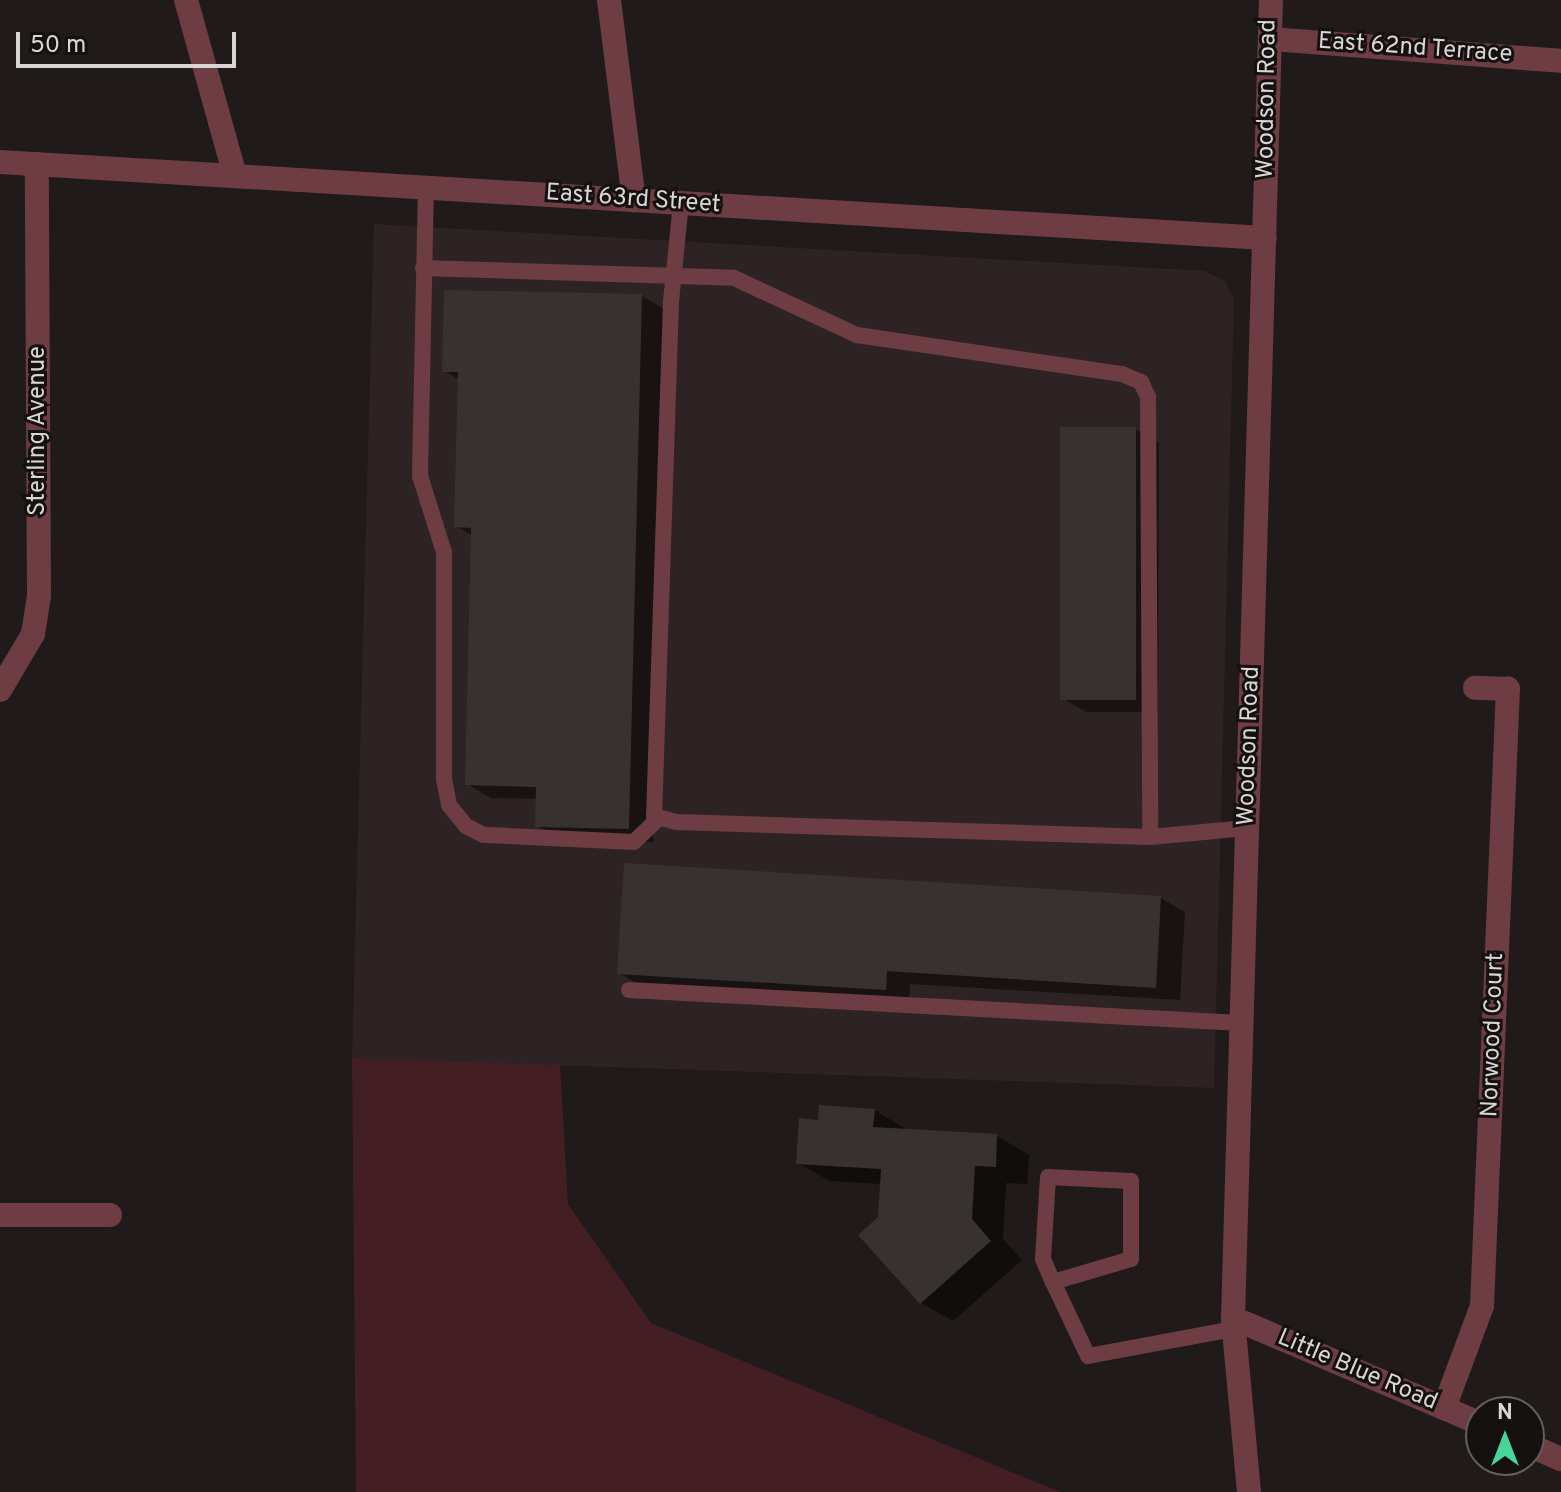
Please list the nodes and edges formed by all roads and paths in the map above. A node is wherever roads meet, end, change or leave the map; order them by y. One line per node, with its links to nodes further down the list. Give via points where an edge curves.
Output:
1 (186, 0): 8 (street)
2 (609, 0): 10 (street)
3 (1271, 0): 4 (street, Woodson Road)
4 (1270, 39): 5 (street, East 62nd Terrace); 12 (street, Woodson Road)
5 (1561, 61)
6 (0, 162): 7 (street, East 63rd Street)
7 (37, 164): 8 (street, East 63rd Street); 16 (street, Sterling Avenue, via 39,595 33,634)
8 (235, 176): 9 (street, East 63rd Street)
9 (426, 187): 10 (street, East 63rd Street); 13 (lane)
10 (634, 200): 11 (street, East 63rd Street)
11 (681, 203): 12 (street, East 63rd Street); 14 (lane)
12 (1265, 238): 18 (street, Woodson Road)
13 (423, 268): 14 (lane); 17 (lane, via 420,476 445,568 444,779 449,805 466,826 484,835 634,842)
14 (673, 273): 17 (lane, via 654,801 654,816); 19 (lane, via 734,278 857,335 1122,374 1141,382 1148,397)
15 (1475, 688): 26 (street, Norwood Court, via 1508,689 1483,1290 1482,1306)
16 (0, 690)
17 (659, 818): 19 (lane)
18 (1247, 828): 19 (lane); 21 (street, Woodson Road)
19 (1150, 837)
20 (629, 990): 21 (lane)
21 (1241, 1023): 25 (street, Woodson Road)
22 (0, 1215): 23 (street)
23 (110, 1215)
24 (1053, 1282): 24 (lane, via 1043,1259 1048,1177 1131,1181 1131,1259); 25 (lane, via 1088,1356)
25 (1233, 1323): 26 (street, Little Blue Road); 28 (street, Woodson Road)
26 (1444, 1408): 27 (street, Little Blue Road)
27 (1465, 1417)
28 (1249, 1492)

